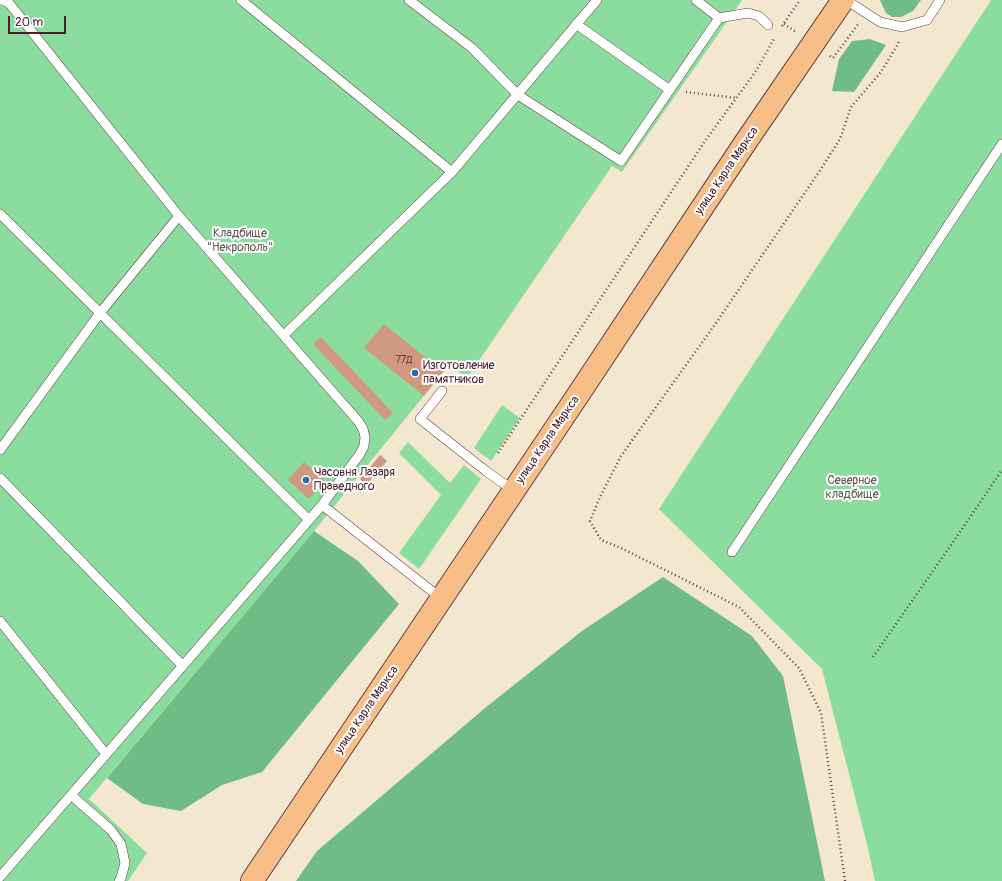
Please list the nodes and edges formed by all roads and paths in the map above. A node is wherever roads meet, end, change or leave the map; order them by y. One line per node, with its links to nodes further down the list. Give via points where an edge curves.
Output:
1 (241, 0): 19 (lane)
2 (409, 0): 16 (lane, via 472,48)
3 (597, 0): 10 (lane)
4 (696, 0): 9 (lane)
5 (800, 0): 13 (path)
6 (844, 0): 12 (lane, via 880,22); 29 (main road, улица Карла Маркса, via 740,150)
7 (940, 0): 12 (lane, via 927,20)
8 (6, 1): 21 (lane)
9 (719, 18): 11 (lane, via 748,13 759,16); 15 (lane)
10 (576, 24): 15 (lane); 16 (lane)
11 (768, 25)
12 (902, 27): 44 (path, via 898,44 881,72 851,107 840,138 821,169 621,456 590,521 601,540 738,607 799,668 822,713)
13 (779, 30)
14 (775, 36): 17 (path, via 756,71)
15 (670, 90): 16 (lane, via 621,161); 17 (path)
16 (518, 95): 19 (lane)
17 (737, 98): 26 (path, via 705,141)
18 (1002, 144): 32 (lane)
19 (452, 172): 23 (lane)
20 (0, 214): 22 (lane)
21 (179, 216): 22 (lane); 23 (lane)
22 (100, 313): 25 (lane); 31 (lane)
23 (284, 335): 30 (lane, via 363,428 364,446 360,454)
24 (442, 391): 29 (lane, via 420,419)
25 (0, 450)
26 (498, 453)
27 (1002, 470): 35 (path)
28 (0, 478): 36 (lane)
29 (514, 491): 33 (main road, улица Карла Маркса)
30 (322, 505): 31 (lane); 33 (lane)
31 (309, 520): 36 (lane)
32 (732, 552)
33 (442, 599): 43 (main road, улица Карла Маркса)
34 (0, 621): 37 (lane)
35 (873, 657)
36 (183, 666): 37 (lane)
37 (106, 754): 38 (lane)
38 (71, 795): 39 (lane); 42 (lane, via 111,830 121,844 125,863)
39 (9, 866): 40 (lane); 41 (lane)
40 (0, 871)
41 (0, 877)
42 (119, 881)
43 (252, 881)
44 (845, 881)

